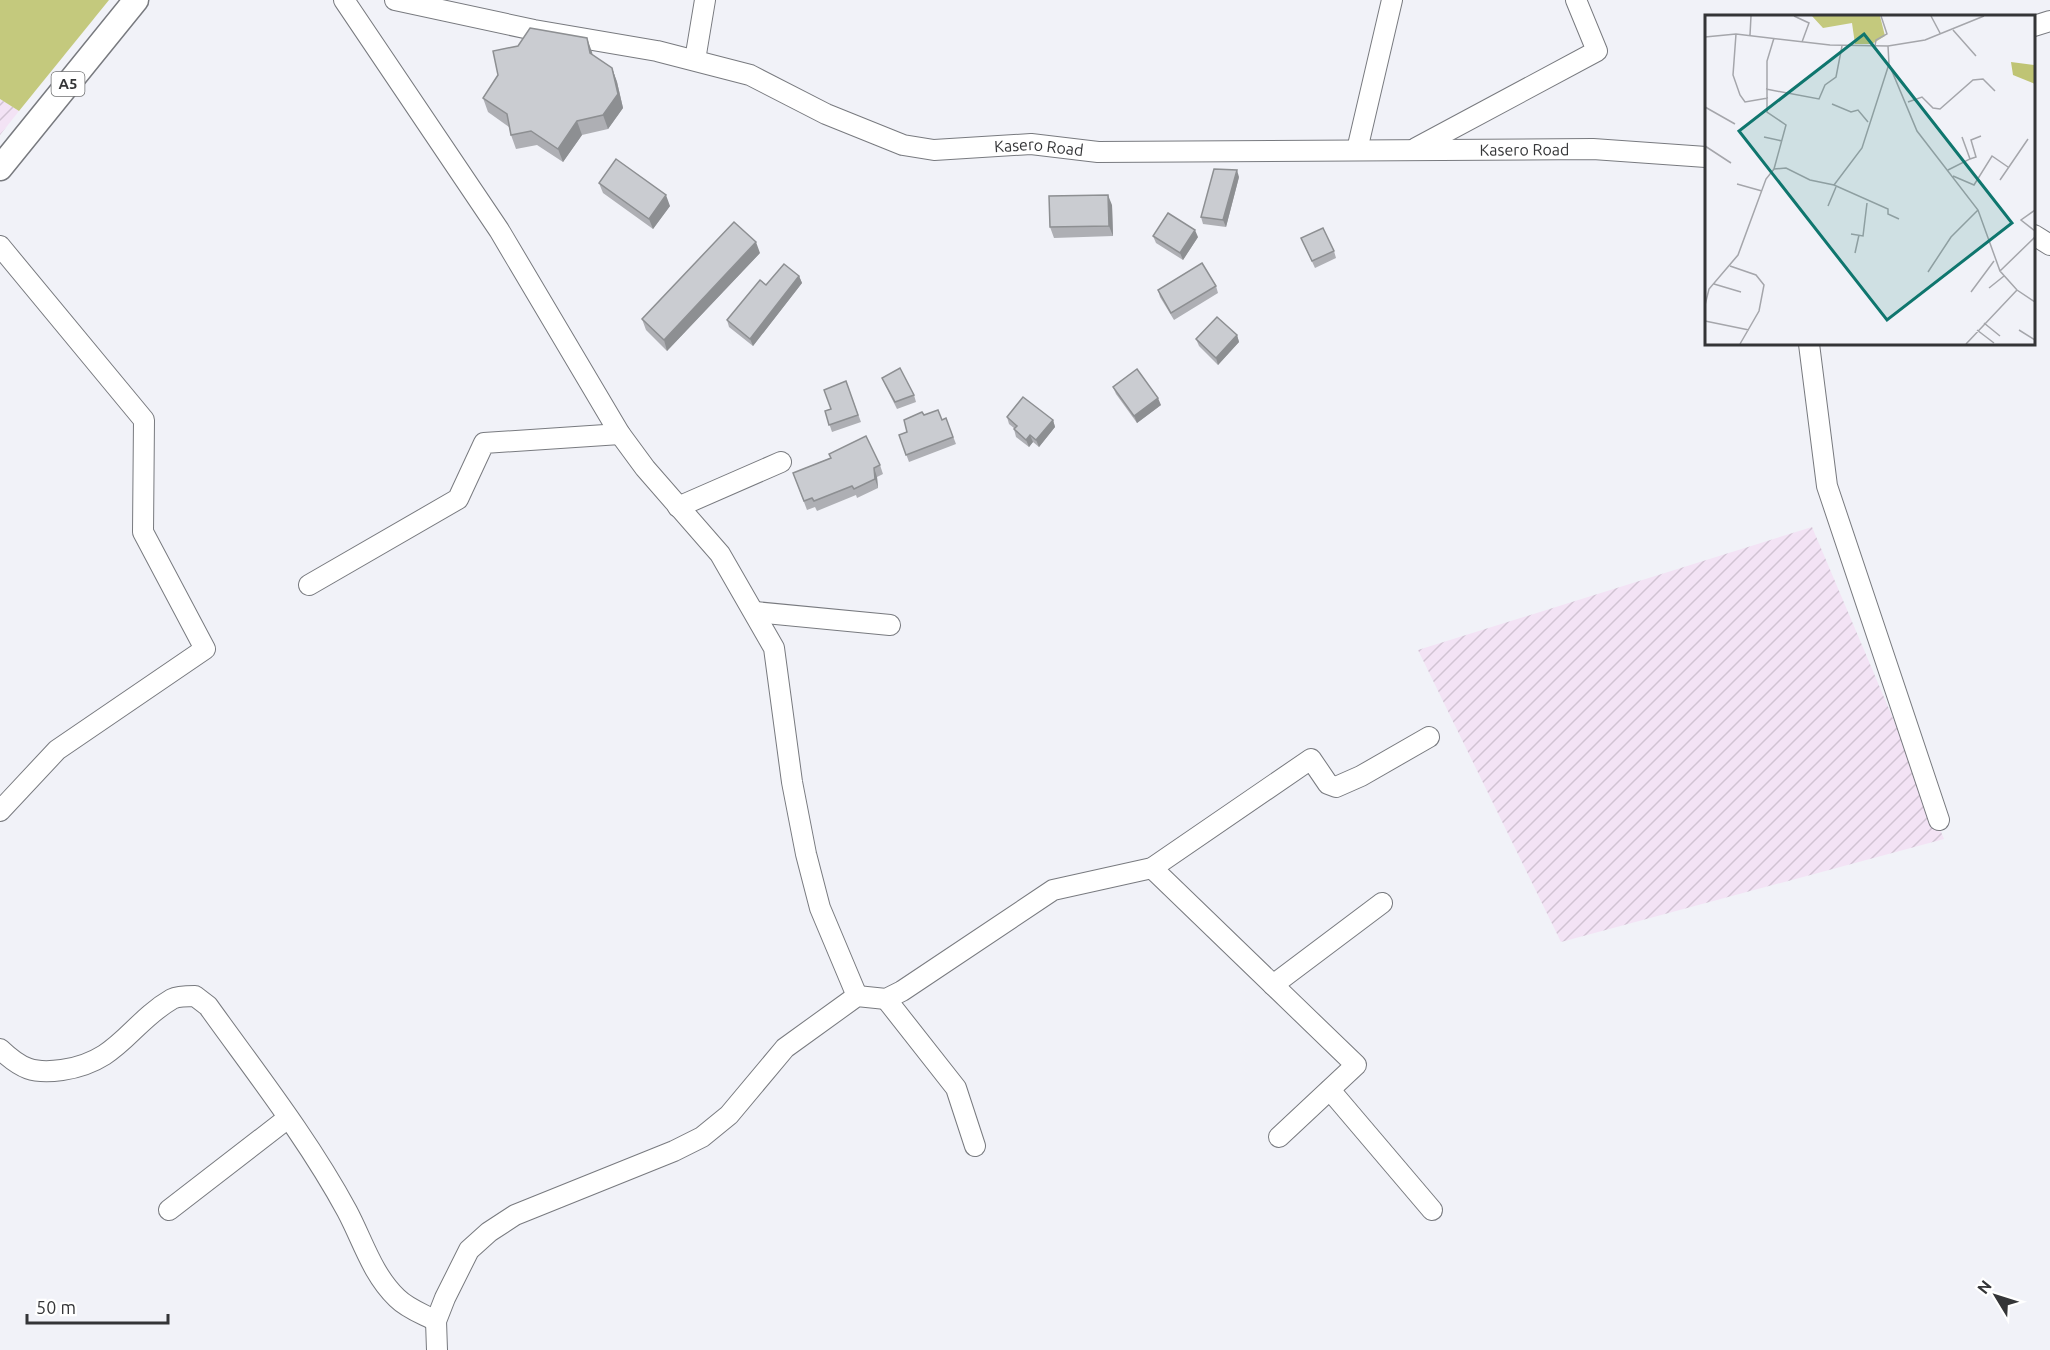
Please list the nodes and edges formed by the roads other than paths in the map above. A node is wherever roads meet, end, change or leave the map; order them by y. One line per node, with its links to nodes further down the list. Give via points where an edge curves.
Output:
1 (136, 0): 13 (main road, A5)
2 (344, 0): 18 (street, via 499,230)
3 (395, 0): 9 (street, Kasero Road)
4 (705, 0): 9 (street)
5 (1392, 0): 10 (street)
6 (1576, 0): 11 (street, via 1597,51)
7 (2050, 21): 8 (street)
8 (2035, 26)
9 (695, 60): 10 (street, Kasero Road, via 750,75 826,114 903,146 934,150 1031,144 1098,152)
10 (1357, 150): 11 (street, Kasero Road)
11 (1414, 150): 12 (street, Kasero Road, via 1593,149)
12 (1705, 157)
13 (0, 168)
14 (2035, 236): 15 (street)
15 (2050, 245)
16 (0, 246): 25 (street, via 144,420 143,532 205,649 57,750)
17 (1809, 345): 26 (street, via 1827,486)
18 (620, 434): 20 (street); 21 (street, via 484,443 458,499)
19 (781, 462): 20 (street)
20 (678, 507): 22 (street, via 720,554)
21 (309, 585)
22 (755, 612): 23 (street); 30 (street, via 774,648 792,783 820,908)
23 (890, 625)
24 (1429, 737): 27 (street, via 1336,787 1328,784 1311,759)
25 (0, 812)
26 (1939, 820)
27 (1152, 868): 29 (street); 31 (street, via 1053,890)
28 (1382, 903): 29 (street)
29 (1273, 985): 33 (street, via 1356,1065)
30 (856, 996): 31 (street); 39 (street, via 785,1048 729,1115 702,1137 515,1215 489,1232 470,1250)
31 (886, 999): 36 (street, via 956,1088)
32 (0, 1049): 34 (street, via 19,1067 45,1072 79,1068 108,1054 174,998 195,996 208,1006)
33 (1330, 1090): 35 (street); 38 (street)
34 (288, 1118): 37 (street); 39 (street, via 347,1212 381,1278 407,1307)
35 (1280, 1137)
36 (975, 1146)
37 (169, 1210)
38 (1432, 1210)
39 (436, 1321): 40 (street)
40 (437, 1350)

